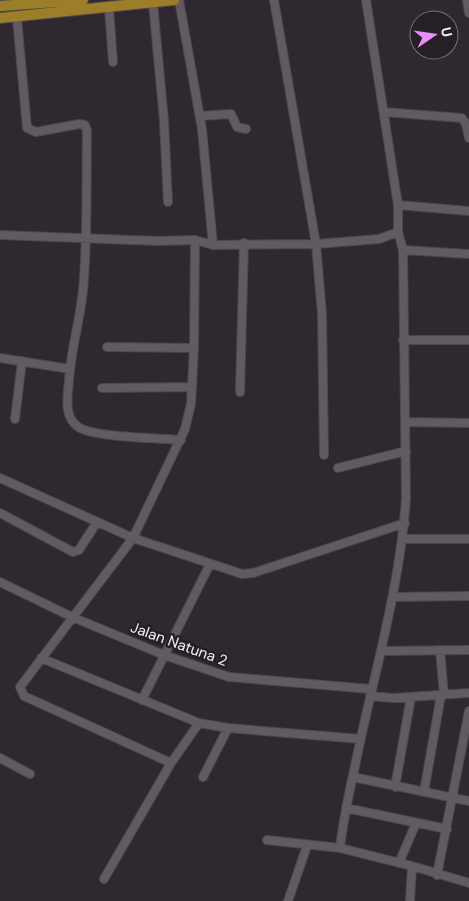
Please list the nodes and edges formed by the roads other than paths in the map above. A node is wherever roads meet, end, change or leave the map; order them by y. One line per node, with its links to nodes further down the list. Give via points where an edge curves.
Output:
1 (77, 0): 9 (main road); 11 (street)
2 (174, 0): 8 (main road)
3 (179, 0): 17 (street)
4 (274, 0): 28 (street)
5 (366, 0): 16 (street)
6 (467, 0): 12 (street)
7 (141, 2): 8 (main road); 10 (main road)
8 (153, 3): 20 (street)
9 (0, 6)
10 (109, 8): 11 (main road); 15 (street)
11 (74, 12): 14 (main road)
12 (469, 13)
13 (0, 18): 14 (main road)
14 (17, 18): 25 (street, via 26,128 36,132 79,124 87,129)
15 (113, 62)
16 (384, 112): 19 (street, via 462,118); 21 (street)
17 (200, 116): 18 (street, via 231,114 237,127); 29 (street)
18 (246, 129)
19 (469, 138)
20 (168, 202)
21 (398, 205): 22 (street); 23 (street)
22 (469, 211)
23 (398, 232): 28 (street, via 379,239); 30 (street)
24 (0, 235): 25 (street)
25 (84, 239): 26 (street); 38 (street, via 83,292)
26 (195, 240): 29 (street); 35 (street)
27 (244, 243): 28 (street); 29 (street); 41 (street)
28 (316, 244): 47 (street, via 322,314)
29 (213, 245)
30 (403, 250): 31 (street); 32 (street)
31 (469, 254)
32 (403, 340): 33 (street); 43 (street)
33 (469, 340)
34 (108, 347): 35 (street)
35 (194, 348): 39 (street)
36 (0, 358): 37 (street)
37 (22, 361): 38 (street); 42 (street)
38 (70, 369): 45 (street, via 68,411 80,428 93,433)
39 (192, 387): 40 (street); 45 (street)
40 (102, 388)
41 (240, 392)
42 (15, 419)
43 (405, 422): 44 (street); 46 (street)
44 (469, 423)
45 (181, 440): 53 (street)
46 (406, 451): 48 (street); 52 (street)
47 (324, 455)
48 (338, 468)
49 (0, 478): 51 (street)
50 (0, 513): 51 (street, via 72,552 78,550)
51 (97, 522): 53 (street)
52 (404, 523): 55 (street); 56 (street, via 253,573 238,573)
53 (133, 538): 56 (street); 60 (street)
54 (469, 538): 55 (street)
55 (402, 540): 58 (street)
56 (210, 564): 64 (street)
57 (0, 582): 60 (street, Jalan Natuna 2)
58 (393, 596): 59 (street); 63 (street)
59 (469, 596)
60 (72, 617): 64 (street, Jalan Natuna 2); 65 (street)
61 (440, 650): 62 (street); 63 (street); 68 (street)
62 (469, 650)
63 (382, 651): 66 (street)
64 (164, 655): 66 (street, Jalan Natuna 2, via 229,677); 70 (street)
65 (41, 658): 70 (street); 76 (street, via 22,682 20,689 24,696)
66 (370, 692): 69 (street, Jalan Natuna 2); 74 (street)
67 (469, 693): 68 (street, Jalan Natuna 2)
68 (443, 695): 69 (street, Jalan Natuna 2); 81 (street)
69 (411, 697): 80 (street)
70 (142, 700): 72 (street)
71 (469, 711): 82 (street)
72 (199, 723): 73 (street); 76 (street)
73 (228, 728): 74 (street); 78 (street)
74 (361, 739): 79 (street)
75 (0, 758): 77 (street)
76 (171, 763): 93 (street)
77 (30, 774)
78 (203, 777)
79 (353, 777): 80 (street); 84 (street)
80 (395, 787): 81 (street)
81 (424, 792): 82 (street)
82 (453, 798): 83 (street); 86 (street)
83 (469, 801)
84 (346, 808): 85 (street); 89 (street)
85 (416, 823): 86 (street); 90 (street)
86 (447, 829): 92 (street)
87 (266, 840): 88 (street)
88 (307, 846): 89 (street); 95 (street)
89 (340, 848): 90 (street)
90 (399, 863): 91 (street)
91 (412, 866): 92 (street); 96 (street)
92 (437, 875): 94 (street)
93 (104, 879)
94 (469, 883)
95 (290, 901)
96 (410, 901)

